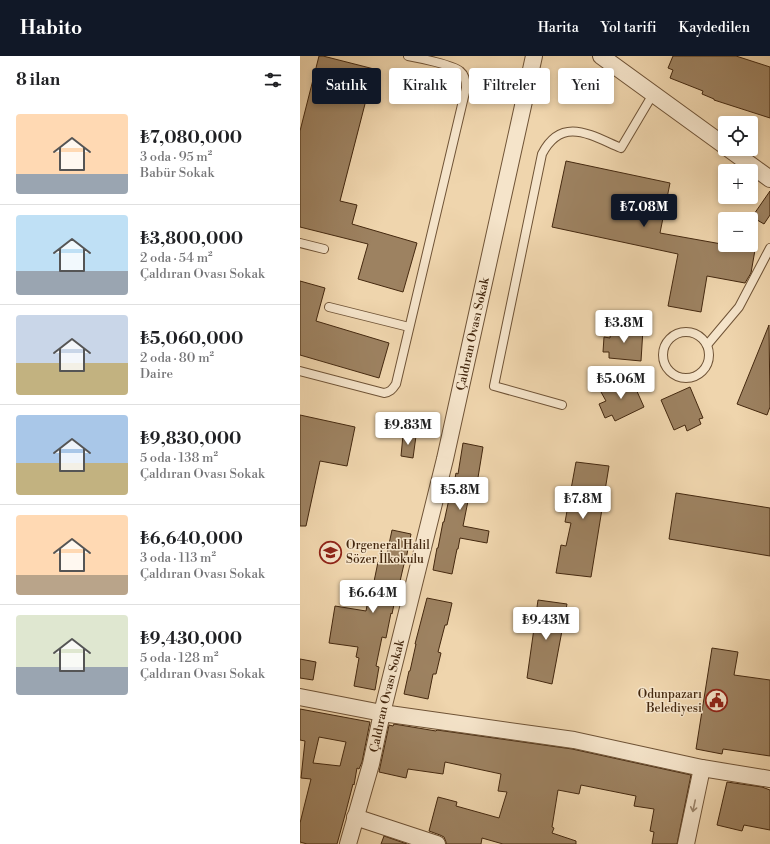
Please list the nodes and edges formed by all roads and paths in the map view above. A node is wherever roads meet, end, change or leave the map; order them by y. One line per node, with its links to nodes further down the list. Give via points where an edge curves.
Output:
1 (408, 56): 4 (lane)
2 (534, 56): 18 (street, Çaldıran Ovası Sokak, via 448,445)
3 (601, 56): 5 (street)
4 (436, 59): 13 (lane, via 460,71 465,78 466,88)
5 (653, 94): 6 (street); 16 (lane, via 621,148 577,131 556,136 542,154 494,386)
6 (718, 141)
7 (739, 156): 8 (street)
8 (770, 179)
9 (300, 243): 10 (lane)
10 (324, 248)
11 (770, 248): 14 (lane, via 739,307)
12 (329, 307): 13 (lane)
13 (409, 327): 15 (lane, via 396,384 389,392 378,392)
14 (707, 345): 14 (lane, via 697,334 676,334 666,344 663,358 675,376 697,376 707,366)
15 (300, 371)
16 (562, 404)
17 (300, 697): 18 (street)
18 (382, 713): 19 (street, via 574,740); 21 (street, Çaldıran Ovası Sokak)
19 (702, 768): 20 (street); 24 (street, one-way to 24)
20 (770, 779)
21 (355, 817): 22 (street, Çaldıran Ovası Sokak); 23 (street)
22 (348, 844)
23 (437, 844)
24 (686, 844)

